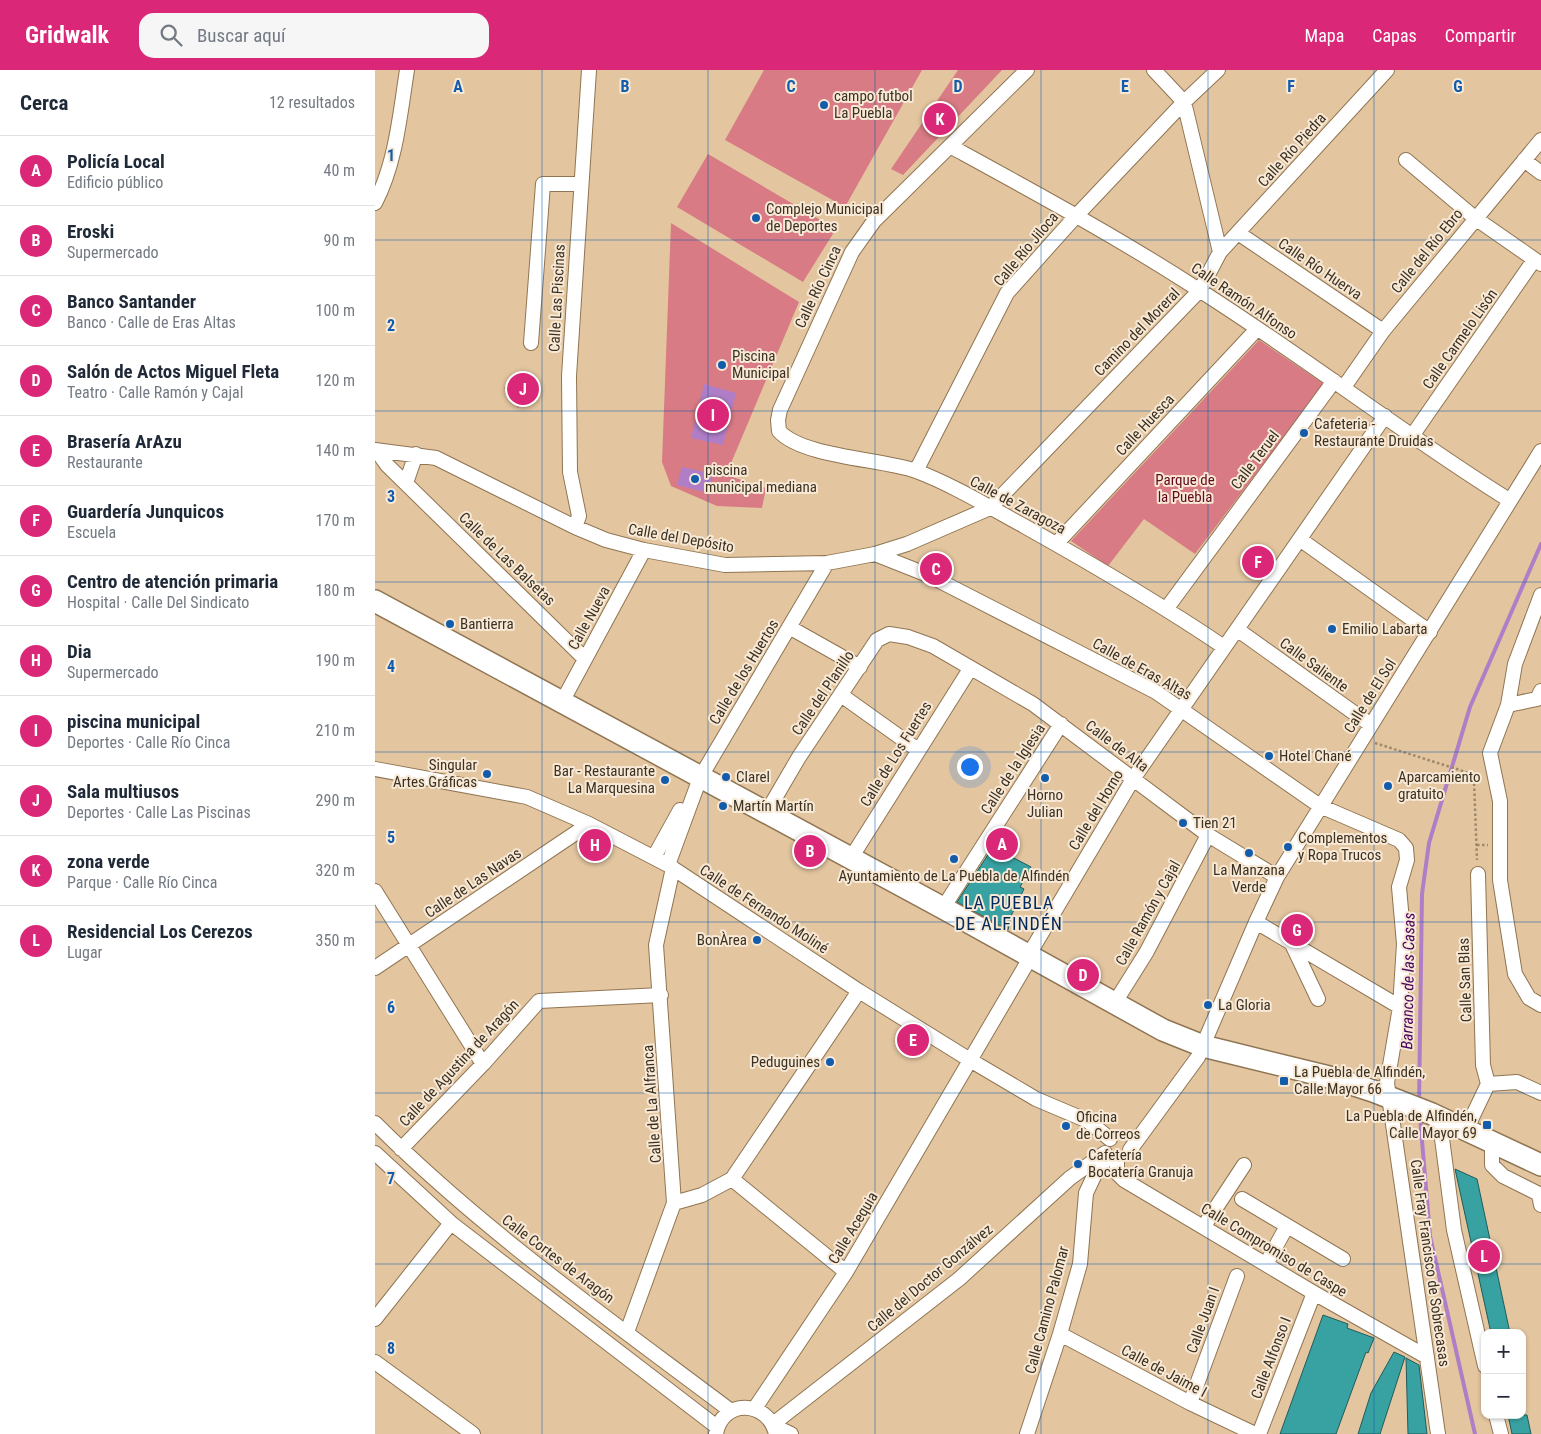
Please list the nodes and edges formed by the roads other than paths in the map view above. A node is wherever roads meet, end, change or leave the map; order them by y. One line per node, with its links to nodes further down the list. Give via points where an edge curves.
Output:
1 (407, 70): 14 (street, via 392,154 384,185)
2 (589, 70): 13 (street, Calle Las Piscinas)
3 (1027, 70): 9 (street, Calle Río Cinca)
4 (1154, 70): 7 (street)
5 (1218, 70): 7 (street)
6 (1387, 70): 17 (street, Calle Río Piedra)
7 (1184, 102): 15 (street, Calle Río Jiloca); 18 (street)
8 (1541, 140): 11 (street, Calle del Río Ebro)
9 (951, 146): 15 (street, Calle Ramón Alfonso); 26 (street, Calle Río Cinca, via 874,221 852,252 780,410)
10 (1406, 160): 16 (street)
11 (1524, 160): 12 (street); 16 (street, Calle del Río Ebro)
12 (1541, 172)
13 (581, 184): 23 (street, via 543,184); 35 (street, Calle Las Piscinas, via 569,376 570,472 579,516)
14 (375, 203)
15 (1076, 216): 20 (street, Calle Ramón Alfonso); 31 (street, Calle Río Jiloca, via 1007,294)
16 (1475, 218): 19 (street); 22 (street, Calle del Río Ebro)
17 (1238, 233): 18 (street, Calle Río Piedra); 22 (street, Calle Río Huerva)
18 (1220, 252): 20 (street, Camino del Moreral)
19 (1538, 262): 27 (street, Calle Carmelo Lisón)
20 (1200, 290): 21 (street, Calle Ramón Alfonso); 34 (street, Camino del Moreral)
21 (1257, 330): 24 (street, Calle Ramón Alfonso); 38 (street, Calle Huesca)
22 (1383, 331): 24 (street, Calle del Río Ebro)
23 (531, 344)
24 (1339, 384): 25 (street, Calle Ramón Alfonso); 45 (street, Calle Teruel)
25 (1385, 416): 27 (street, Calle Ramón Alfonso); 36 (street, Calle del Horno)
26 (779, 432): 31 (street, Calle de Zaragoza, via 812,448)
27 (1412, 436): 33 (street, Calle Ramón Alfonso)
28 (1541, 451): 33 (street, Calle de El Sol)
29 (376, 452): 30 (street, Calle del Depósito); 32 (street, Calle de Las Balsetas)
30 (416, 454): 32 (street); 35 (street, Calle del Depósito, via 459,468)
31 (916, 471): 34 (street, Calle de Zaragoza)
32 (406, 483): 51 (street, Calle de Las Balsetas)
33 (1509, 500): 48 (street, Calle de El Sol)
34 (990, 508): 37 (street, Calle del Depósito); 38 (street, Calle de Zaragoza)
35 (575, 526): 39 (street, Calle del Depósito, via 606,540)
36 (1301, 540): 47 (street, Calle del Horno); 48 (street)
37 (907, 544): 40 (street, Calle del Depósito); 42 (street)
38 (1056, 544): 45 (street, Calle de Zaragoza)
39 (644, 550): 41 (street, Calle del Depósito, via 725,565); 51 (street, Calle Nueva)
40 (875, 554): 41 (street, Calle del Depósito); 42 (street, Calle de Eras Altas)
41 (827, 563): 46 (street, Calle de los Huertos)
42 (912, 569): 58 (street, Calle de Eras Altas, via 1156,692)
43 (1541, 596): 57 (street, via 1515,664)
44 (375, 601): 56 (highway)
45 (1167, 608): 50 (street, Calle de Zaragoza)
46 (789, 627): 52 (street); 63 (street, Calle de los Huertos)
47 (1237, 630): 50 (street, Calle del Horno); 60 (street, Calle Saliente)
48 (1430, 632): 60 (street, Calle de El Sol)
49 (933, 646): 52 (street, Calle del Planillo, via 889,634 877,640); 53 (street, Calle de Alta)
50 (1224, 647): 58 (street, Calle del Horno)
51 (585, 659): 56 (street, Calle Nueva)
52 (860, 667): 55 (street, Calle del Planillo)
53 (969, 669): 59 (street, Calle de Alta, via 1033,704); 61 (street, Calle de Los Fuertes)
54 (1541, 691): 57 (street, via 1537,699)
55 (841, 694): 61 (street); 67 (street, Calle del Planillo, via 768,810)
56 (562, 702): 63 (highway)
57 (1508, 705): 87 (street, via 1490,753 1499,801 1500,880 1515,974 1529,998)
58 (1182, 710): 64 (street, Calle del Horno); 66 (street, Calle de Eras Altas)
59 (1061, 724): 64 (street, Calle de Alta); 77 (street, Calle de la Iglesia)
60 (1371, 725): 66 (street, Calle de El Sol)
61 (918, 750): 72 (street, Calle de Los Fuertes)
62 (375, 769): 68 (street, Calle de Fernando Moliné, via 527,797)
63 (700, 778): 65 (street, Calle de los Huertos); 67 (highway)
64 (1133, 778): 69 (street, Calle de Alta); 81 (street, Calle del Horno)
65 (691, 798): 71 (street, Calle de los Huertos, via 678,813); 73 (street, Calle de los Huertos)
66 (1320, 806): 70 (street, Calle de Eras Altas, via 1399,840); 75 (street, Calle de El Sol)
67 (762, 810): 72 (highway)
68 (589, 824): 71 (street, Calle de Fernando Moliné); 80 (street, Calle de Las Navas)
69 (1208, 836): 75 (street, Calle de Alta); 86 (street, Calle Ramón y Cajal, via 1146,953)
70 (1406, 848): 88 (street, Calle Fray Francisco de Sobrecasas, via 1407,860 1399,887 1404,944)
71 (654, 857): 73 (street, Calle de Fernando Moliné)
72 (851, 858): 77 (highway)
73 (670, 866): 83 (street, Calle de Fernando Moliné); 84 (street, Calle de La Alfranca, via 656,945)
74 (1478, 874): 92 (street, Calle San Blas, via 1483,1065)
75 (1277, 877): 78 (street, Calle de El Sol)
76 (375, 891): 80 (street)
77 (943, 908): 81 (highway)
78 (1256, 922): 79 (street); 89 (street, Calle de El Sol)
79 (1291, 942): 85 (street); 88 (street)
80 (410, 944): 82 (street, Calle de Las Navas); 91 (street)
81 (1030, 958): 86 (highway); 90 (street, Calle del Horno)
82 (375, 968)
83 (859, 991): 90 (street, Calle de Fernando Moliné); 107 (street)
84 (661, 995): 91 (street, Calle de Agustina de Aragón, via 539,1001); 110 (street, Calle de La Alfranca)
85 (1318, 999)
86 (1114, 1004): 89 (highway, via 1163,1030)
87 (1541, 1005)
88 (1399, 1007): 94 (street, Calle Fray Francisco de Sobrecasas, via 1387,1083)
89 (1203, 1046): 94 (highway, via 1333,1078); 101 (street, via 1199,1057)
90 (970, 1060): 98 (street, Calle de Fernando Moliné, via 1036,1099 1088,1121); 117 (street, Calle Acequia)
91 (483, 1064): 100 (street, Calle de Agustina de Aragón)
92 (1488, 1084): 93 (street, via 1517,1082); 97 (street)
93 (1541, 1093)
94 (1396, 1099): 95 (highway); 124 (street, Calle Fray Francisco de Sobrecasas)
95 (1437, 1117): 97 (highway); 123 (street, via 1454,1230)
96 (375, 1123): 100 (street, Calle Cortes de Aragón)
97 (1466, 1130): 99 (highway)
98 (1110, 1139): 101 (street, via 1125,1139); 103 (street, via 1105,1145)
99 (1492, 1142): 105 (highway); 111 (street, via 1492,1165 1503,1176 1539,1194)
100 (401, 1149): 121 (street, Calle Cortes de Aragón, via 502,1238)
101 (1130, 1150): 103 (street, via 1127,1157)
102 (375, 1153): 112 (street)
103 (1109, 1158): 106 (street, Calle del Doctor Gonzálvez); 108 (street, Calle Camino Palomar, via 1095,1174); 113 (street, Calle Compromiso de Caspe, via 1119,1177)
104 (1244, 1165): 113 (street)
105 (1541, 1165)
106 (1070, 1178): 108 (street); 130 (street, Calle del Doctor Gonzálvez, via 959,1279)
107 (732, 1179): 110 (street, via 702,1195); 117 (street)
108 (1086, 1193): 122 (street, Calle Camino Palomar, via 1079,1264)
109 (1242, 1199): 114 (street)
110 (674, 1203): 121 (street, Calle de La Alfranca)
111 (1541, 1205)
112 (451, 1223): 120 (street); 131 (street)
113 (1203, 1226): 116 (street, Calle Compromiso de Caspe)
114 (1287, 1226): 115 (street); 116 (street)
115 (1343, 1259)
116 (1266, 1264): 119 (street, Calle Compromiso de Caspe)
117 (846, 1272): 127 (street, Calle Acequia)
118 (1237, 1276): 126 (street, Calle Juan I)
119 (1314, 1293): 124 (street, Calle Compromiso de Caspe); 136 (street, Calle Alfonso I)
120 (375, 1319)
121 (627, 1332): 128 (street, Calle Cortes de Aragón)
122 (1060, 1334): 126 (street, Calle de Jaime I); 134 (street, Calle Camino Palomar)
123 (1481, 1348)
124 (1427, 1357): 137 (street, Calle Fray Francisco de Sobrecasas)
125 (375, 1362): 132 (street)
126 (1190, 1403): 135 (street, Calle de Jaime I)
127 (755, 1408): 128 (street); 130 (street, via 769,1418)
128 (731, 1411): 131 (street)
129 (1497, 1419): 138 (street)
130 (774, 1428): 133 (street)
131 (716, 1430)
132 (473, 1434)
133 (791, 1434)
134 (1027, 1434)
135 (1255, 1434)
136 (1259, 1434)
137 (1438, 1434)
138 (1501, 1434)

